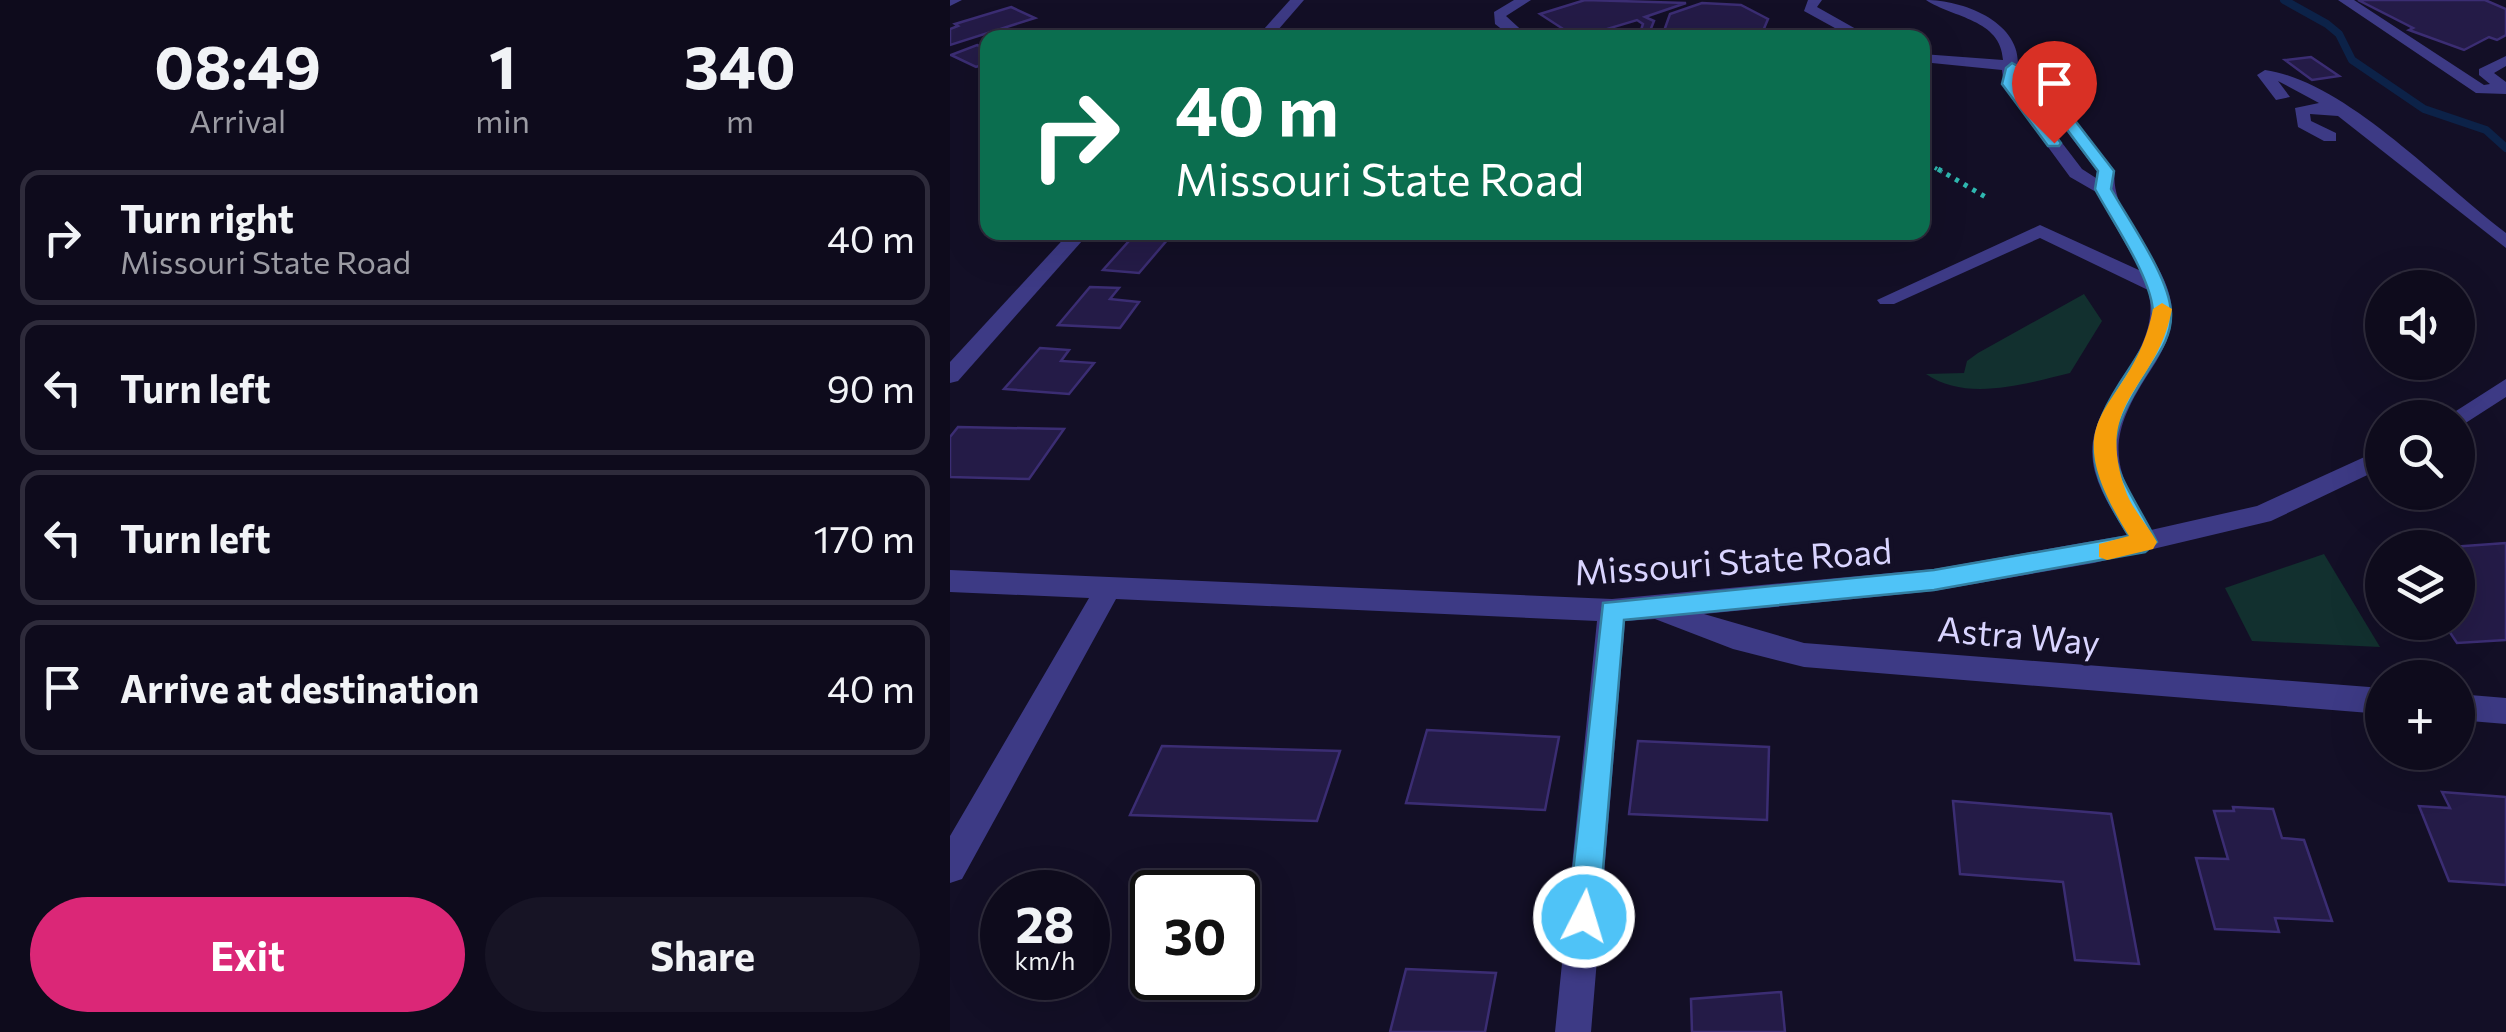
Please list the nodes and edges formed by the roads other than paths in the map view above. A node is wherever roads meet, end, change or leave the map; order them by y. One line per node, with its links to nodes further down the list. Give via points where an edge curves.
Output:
1 (1297, 0): 6 (street)
2 (1524, 0): 7 (street, via 1499,15)
3 (1812, 0): 8 (street, via 1809,8)
4 (1932, 0): 11 (street, via 1999,32)
5 (2344, 0): 12 (street, via 2480,90)
6 (1270, 30)
7 (1511, 30)
8 (1850, 30)
9 (1930, 59): 11 (street)
10 (2506, 60): 12 (street, via 2484,72)
11 (2012, 68): 16 (street, via 2009,84 2086,182); 16 (street, via 2038,82 2106,171)
12 (2504, 88)
13 (2282, 97): 14 (street, via 2265,75 2289,76)
14 (2348, 115): 15 (street, via 2324,107 2302,111 2304,124); 18 (street)
15 (2330, 137)
16 (2103, 189): 19 (street)
17 (1074, 240): 21 (street)
18 (2506, 242)
19 (2156, 286): 20 (street, via 2040,231); 25 (street, via 2162,317 2156,344 2110,413 2102,442 2115,494)
20 (1887, 300)
21 (950, 376)
22 (2506, 387): 23 (street)
23 (2475, 406)
24 (2365, 466): 25 (street, Missouri State Road, via 2262,514)
25 (2145, 542): 28 (street, Missouri State Road, via 1934,580)
26 (950, 581): 27 (street, Missouri State Road)
27 (1110, 588): 29 (street, Missouri State Road); 33 (street)
28 (1656, 608): 29 (street, Missouri State Road); 30 (street, Astra Way, via 1804,654)
29 (1612, 610): 34 (street)
30 (2365, 700)
31 (2475, 708): 32 (street)
32 (2506, 711)
33 (950, 867)
34 (1573, 1032)

